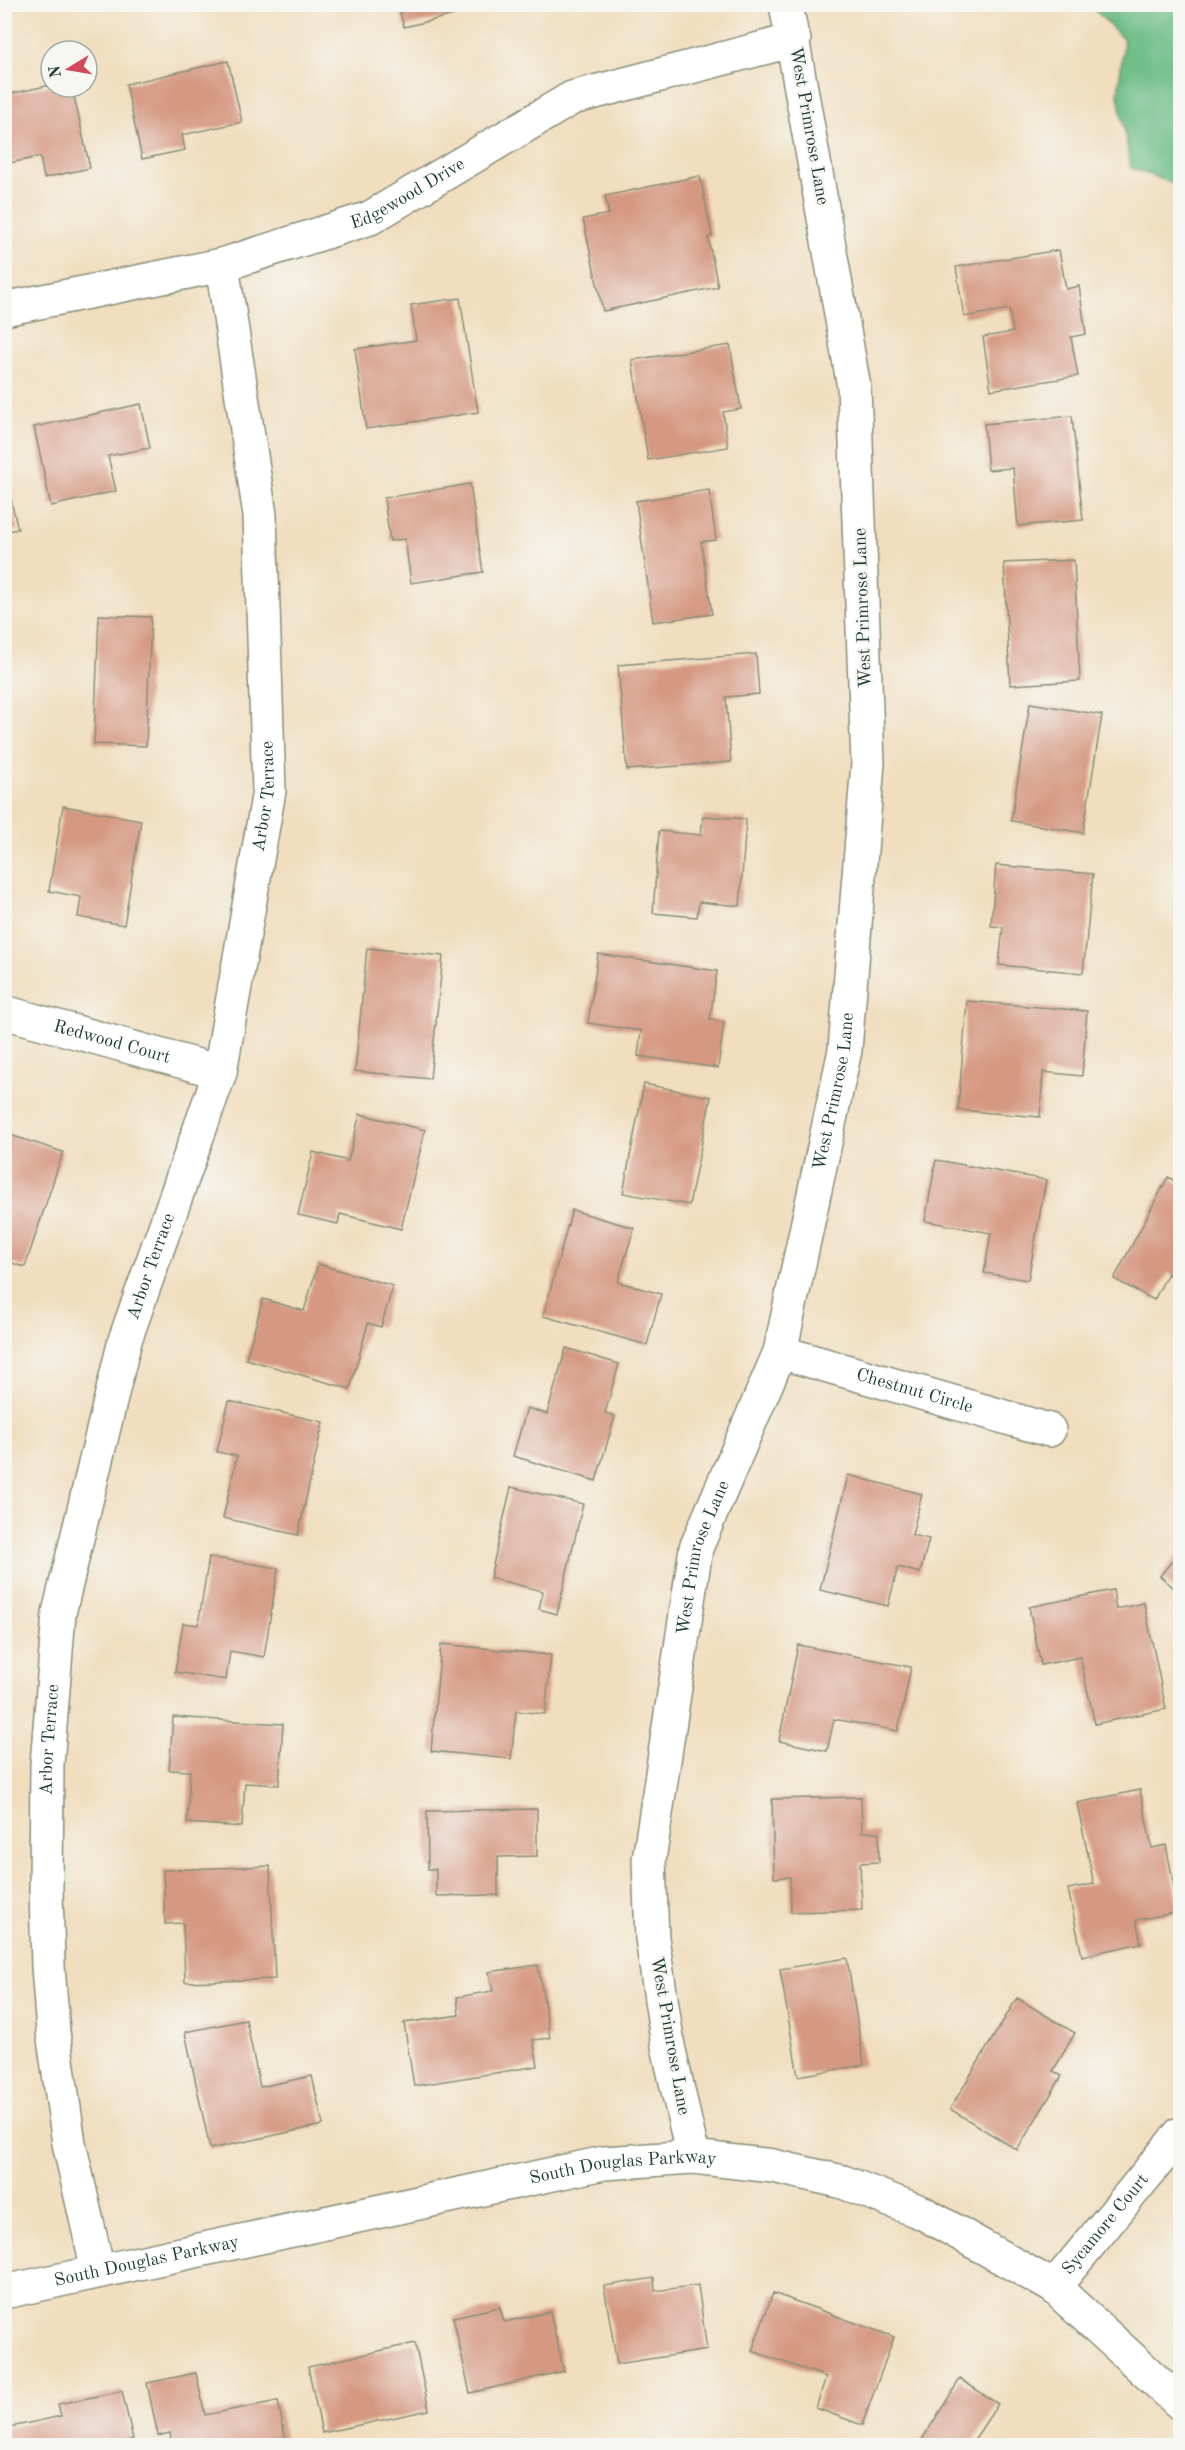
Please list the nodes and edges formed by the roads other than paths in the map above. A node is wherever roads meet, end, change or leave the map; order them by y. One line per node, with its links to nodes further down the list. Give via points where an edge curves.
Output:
1 (786, 4): 2 (street, West Primrose Lane)
2 (794, 40): 3 (street, Edgewood Drive, via 572,98 370,219); 7 (street, West Primrose Lane, via 854,387 868,763 845,1050)
3 (222, 265): 4 (street, Edgewood Drive); 6 (street, Arbor Terrace, via 260,515 269,791)
4 (4, 309)
5 (4, 1012): 6 (street, Redwood Court)
6 (220, 1071): 11 (street, Arbor Terrace, via 125,1340 59,1613 48,1765 48,1966 69,2143)
7 (780, 1352): 8 (street, Chestnut Circle); 10 (street, West Primrose Lane, via 696,1548 649,1860 652,1938 668,2046)
8 (1049, 1430)
9 (1180, 2134): 12 (street, Sycamore Court)
10 (693, 2157): 11 (street, South Douglas Parkway, via 604,2163); 12 (street, South Douglas Parkway, via 773,2166 843,2182 923,2213)
11 (98, 2271): 13 (street, South Douglas Parkway)
12 (1054, 2287): 14 (street, South Douglas Parkway)
13 (4, 2292)
14 (1180, 2403)

